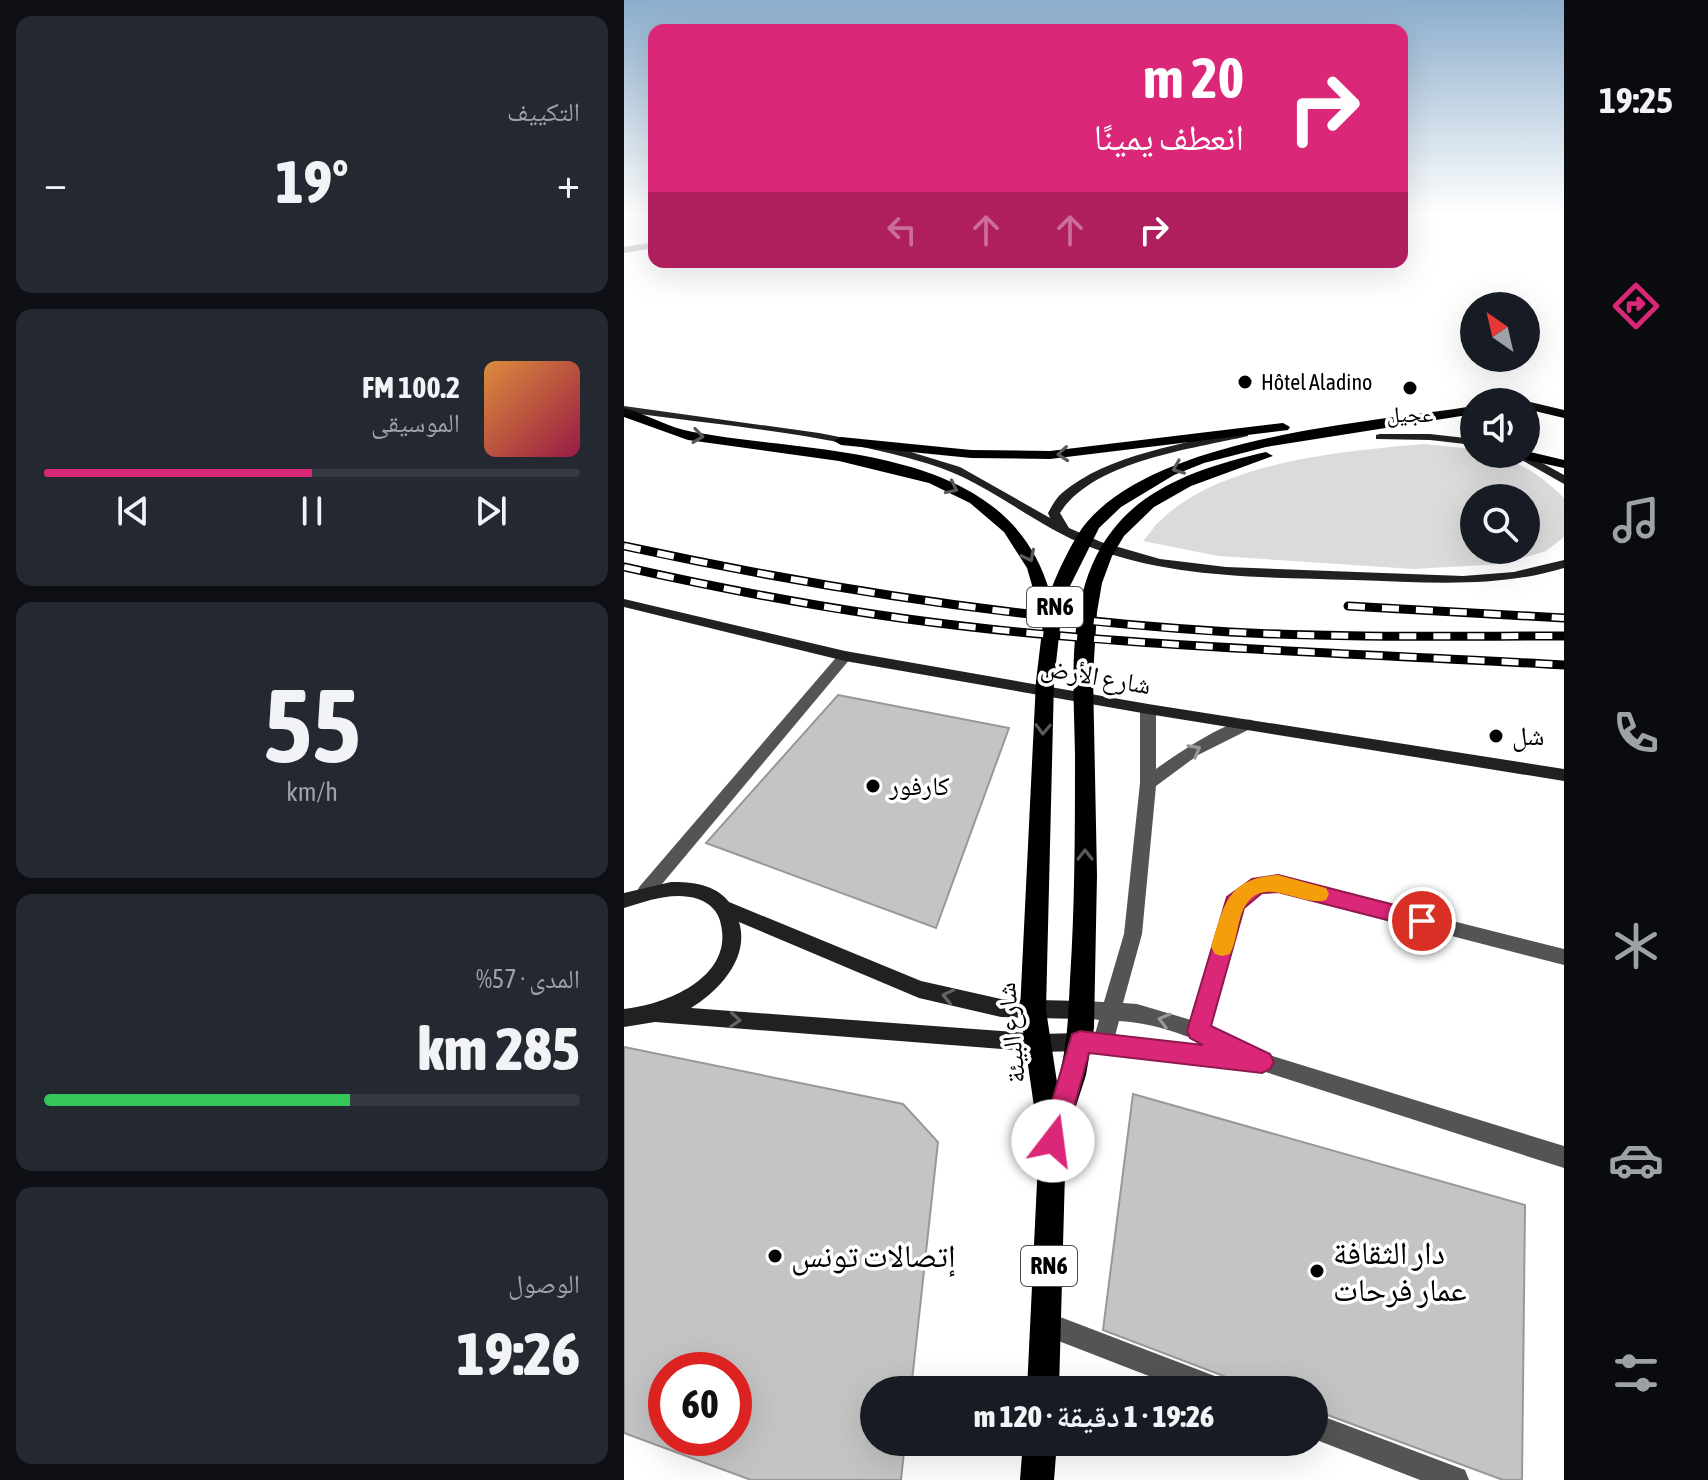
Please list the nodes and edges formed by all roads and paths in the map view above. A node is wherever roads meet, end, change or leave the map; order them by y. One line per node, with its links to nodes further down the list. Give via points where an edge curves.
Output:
1 (1564, 399): 2 (main road)
2 (1540, 403)
3 (1540, 408): 7 (main road)
4 (624, 411): 12 (main road); 21 (main road, one-way to 21, via 682,434 888,466 948,485 1011,527 1046,597)
5 (1460, 411): 9 (main road)
6 (1460, 414): 13 (main road, شارع البيئة / RN6)
7 (1564, 414)
8 (1460, 415): 10 (main road, شارع البيئة / RN6)
9 (1277, 427): 12 (main road, one-way to 12, via 1025,456); 18 (main road, via 1156,454 1081,484 1057,503 1054,513)
10 (1380, 437): 11 (main road); 13 (main road, شارع البيئة / RN6)
11 (1460, 440)
12 (841, 441): 18 (main road, via 938,463)
13 (1311, 441): 21 (main road, شارع البيئة / RN6, one-way to 21, via 1250,446 1199,460 1143,485 1116,504 1092,526 1079,550 1061,586); 32 (main road, شارع البيئة / RN6, one-way to 13, via 1086,933 1085,681 1093,585 1103,557 1137,513 1189,481)
14 (1540, 459): 15 (main road)
15 (1564, 464)
16 (1540, 466): 17 (main road)
17 (1564, 480)
18 (1067, 532): 19 (main road, via 1145,559 1243,572 1488,580)
19 (1564, 564)
20 (624, 603): 22 (main road, شارع الأرض)
21 (1050, 630): 31 (main road, شارع البيئة / RN6, one-way to 31)
22 (845, 656): 23 (main road, شارع الأرض); 27 (street)
23 (1148, 709): 24 (main road, شارع الأرض); 26 (street)
24 (1246, 724): 25 (main road, شارع الأرض); 26 (street, one-way to 24, via 1192,751)
25 (1564, 775)
26 (1148, 783): 33 (street, via 1133,934)
27 (646, 891): 28 (main road); 29 (main road, via 677,887 703,893)
28 (624, 901)
29 (723, 907): 31 (main road, one-way to 29, via 919,989); 34 (main road, via 732,928 729,952 714,978 689,999)
30 (1564, 957): 36 (street, via 1278,884 1259,885 1235,903)
31 (1033, 1010): 32 (main road); 37 (main road, شارع البيئة / RN6)
32 (1081, 1010): 33 (street); 38 (main road, شارع البيئة / RN6)
33 (1109, 1011): 36 (street, one-way to 33, via 1137,1013); 38 (street)
34 (657, 1014): 35 (main road); 37 (main road, one-way to 37)
35 (624, 1018)
36 (1198, 1031): 39 (street)
37 (1040, 1043): 38 (main road); 40 (main road, شارع البيئة / RN6)
38 (1091, 1043): 39 (street); 40 (main road, شارع البيئة / RN6)
39 (1262, 1062): 41 (street)
40 (1053, 1141): 42 (main road, RN6)
41 (1564, 1157)
42 (1047, 1324): 43 (main road, RN6); 44 (street)
43 (1044, 1376)
44 (1183, 1376)
45 (1328, 1431): 48 (street)
46 (1039, 1456): 47 (main road)
47 (1037, 1480)
48 (1455, 1480)

